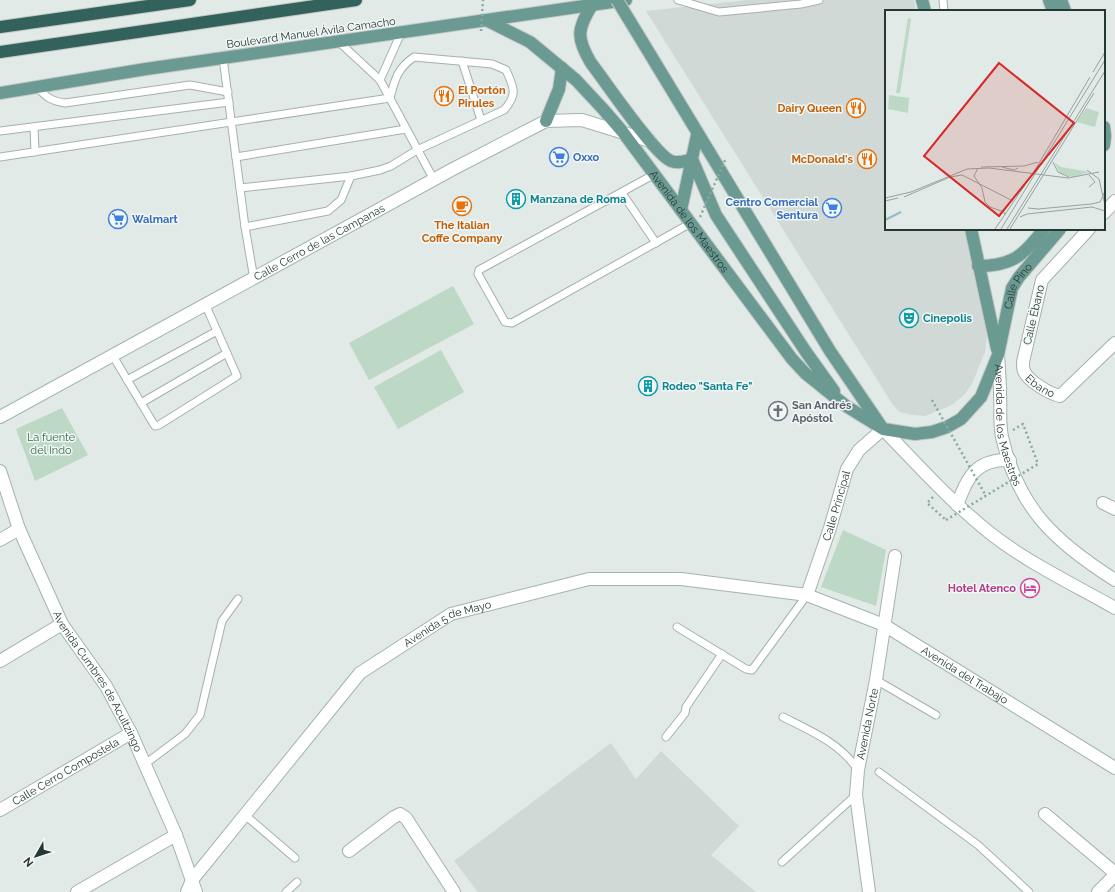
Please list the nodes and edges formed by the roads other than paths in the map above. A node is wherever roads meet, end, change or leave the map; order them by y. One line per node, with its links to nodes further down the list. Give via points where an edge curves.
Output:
1 (190, 0): 17 (highway)
2 (356, 0): 20 (highway)
3 (617, 0): 37 (main road, Avenida de los Maestros, bridge)
4 (626, 0): 11 (main road, Boulevard Manuel Ávila Camacho)
5 (678, 0): 6 (lane, via 719,12)
6 (819, 0)
7 (922, 0): 12 (main road)
8 (943, 0): 13 (lane)
9 (1049, 0): 14 (main road)
10 (1061, 0): 15 (main road)
11 (592, 5): 16 (main road, Boulevard Manuel Ávila Camacho); 38 (main road, via 582,21 579,34 583,49)
12 (925, 10)
13 (944, 10)
14 (1053, 10)
15 (1065, 10)
16 (484, 26): 18 (main road, Boulevard Manuel Ávila Camacho); 23 (main road, Avenida de los Maestros, via 530,42)
17 (0, 27)
18 (401, 33): 19 (main road, Boulevard Manuel Ávila Camacho); 24 (lane)
19 (339, 42): 21 (main road, Boulevard Manuel Ávila Camacho); 24 (lane)
20 (0, 52)
21 (224, 58): 25 (main road, Boulevard Manuel Ávila Camacho); 26 (lane)
22 (462, 61): 28 (lane, via 414,57 402,65); 30 (lane); 30 (lane, via 492,64 506,70 514,88 513,99 504,110)
23 (562, 68): 32 (main road, via 559,90); 36 (main road, Avenida de los Maestros)
24 (380, 80): 28 (lane)
25 (37, 87): 26 (lane, via 54,102 64,103 190,85); 27 (main road, Boulevard Manuel Ávila Camacho)
26 (228, 92): 29 (lane)
27 (0, 93)
28 (390, 98): 31 (lane); 34 (lane)
29 (229, 102): 31 (lane); 33 (lane)
30 (481, 120): 39 (lane)
31 (233, 122): 40 (lane); 42 (lane)
32 (546, 122): 36 (street, Calle Cerro de las Campanas, via 582,120); 46 (street, Calle Cerro de las Campanas)
33 (34, 127): 35 (lane); 40 (lane)
34 (406, 129): 39 (lane); 42 (lane)
35 (0, 131)
36 (622, 131): 38 (street, Calle Cerro de las Campanas); 44 (main road, Avenida de los Maestros)
37 (697, 134): 43 (main road); 72 (main road, Avenida de los Maestros, via 830,351)
38 (650, 141): 43 (main road, via 671,161)
39 (417, 150): 45 (lane, via 391,166); 46 (lane)
40 (35, 152): 41 (lane)
41 (0, 157)
42 (236, 158): 47 (lane)
43 (692, 159): 50 (main road); 70 (main road, via 716,215 806,352)
44 (653, 175): 48 (lane); 50 (main road, Avenida de los Maestros)
45 (350, 176): 47 (lane); 53 (lane, via 341,200 328,211)
46 (434, 180): 60 (street, Calle Cerro de las Campanas)
47 (240, 188): 53 (lane)
48 (622, 193): 58 (lane); 58 (lane, via 479,270 478,274 505,322 512,323)
49 (1115, 201): 51 (street)
50 (681, 210): 52 (main road, Avenida de los Maestros)
51 (1105, 212)
52 (695, 220): 58 (lane); 70 (main road, Avenida de los Maestros, via 792,360)
53 (245, 228): 60 (lane)
54 (971, 230): 59 (main road, Avenida de los Maestros)
55 (1043, 230): 59 (main road, Calle Pino, via 1022,254 1011,261 997,266)
56 (1059, 230): 65 (main road, Calle Pino, via 1012,288)
57 (1088, 230): 67 (street, Calle Ébano, via 1042,280 1023,362)
58 (656, 243)
59 (978, 266): 65 (main road, Avenida de los Maestros)
60 (254, 279): 61 (street, Calle Cerro de las Campanas)
61 (206, 306): 62 (lane); 66 (street, Calle Cerro de las Campanas)
62 (217, 331): 64 (lane); 68 (lane)
63 (1115, 343): 67 (street, Ebano, via 1060,396 1053,395 1030,379)
64 (227, 353): 69 (lane); 69 (lane, via 237,376 159,425 156,426)
65 (998, 354): 72 (main road, Calle Pino, via 981,397 961,419 932,432 915,434); 73 (street, Avenida de los Maestros, via 1002,436)
66 (112, 356): 68 (lane); 71 (street, Calle Cerro de las Campanas)
67 (1024, 371)
68 (127, 380): 69 (lane)
69 (141, 403)
70 (846, 406): 72 (main road, Avenida de los Maestros)
71 (0, 417)
72 (883, 429): 76 (street, Avenida de los Maestros); 82 (street, Calle Principal, via 859,450 847,469)
73 (1010, 460): 76 (street, via 983,464 973,472); 81 (street, Avenida de los Maestros, via 1029,506 1049,530 1082,559)
74 (0, 471): 78 (street, Avenida Cumbres de Acultzingo)
75 (1103, 503): 77 (street)
76 (958, 505): 84 (street, Avenida de los Maestros, via 1026,558)
77 (1115, 509)
78 (19, 529): 79 (street); 85 (street, Avenida Cumbres de Acultzingo)
79 (0, 540)
80 (894, 556): 86 (street, Avenida Norte)
81 (1115, 580)
82 (807, 594): 86 (street, Avenida del Trabajo); 88 (lane, via 752,670); 102 (street, Avenida 5 de Mayo, via 680,579 589,579 451,614 360,673)
83 (238, 599): 95 (lane, via 222,620 200,715 184,734)
84 (1115, 608)
85 (62, 624): 89 (street); 93 (street, Avenida Cumbres de Acultzingo, via 106,686)
86 (884, 625): 90 (street, Avenida Norte); 96 (street, Avenida del Trabajo)
87 (677, 627): 88 (lane)
88 (722, 654): 94 (lane, via 686,707 685,713)
89 (0, 661)
90 (876, 680): 91 (lane); 97 (street, Avenida Norte)
91 (936, 715)
92 (783, 717): 97 (lane, via 834,744 850,758)
93 (131, 733): 95 (street, Avenida Cumbres de Acultzingo); 100 (street, Calle Cerro Compostela)
94 (666, 737)
95 (145, 764): 103 (street, Avenida Cumbres de Acultzingo)
96 (1115, 768)
97 (858, 770): 99 (street, Avenida Norte)
98 (879, 772): 116 (lane, via 978,845)
99 (856, 795): 106 (lane); 115 (street, Avenida Norte)
100 (0, 810)
101 (1046, 814): 107 (street)
102 (245, 815): 105 (lane); 108 (street, Avenida 5 de Mayo)
103 (176, 835): 108 (street, Avenida Cumbres de Acultzingo); 110 (street)
104 (349, 851): 114 (street, via 400,814 406,818)
105 (295, 858)
106 (782, 862)
107 (1115, 874): 117 (street)
108 (192, 880): 111 (street, Avenida 5 de Mayo); 112 (street, Avenida Cumbres de Acultzingo)
109 (297, 882): 113 (lane)
110 (77, 892)
111 (187, 892)
112 (196, 892)
113 (286, 892)
114 (454, 892)
115 (868, 892)
116 (1029, 892)
117 (1098, 892)

